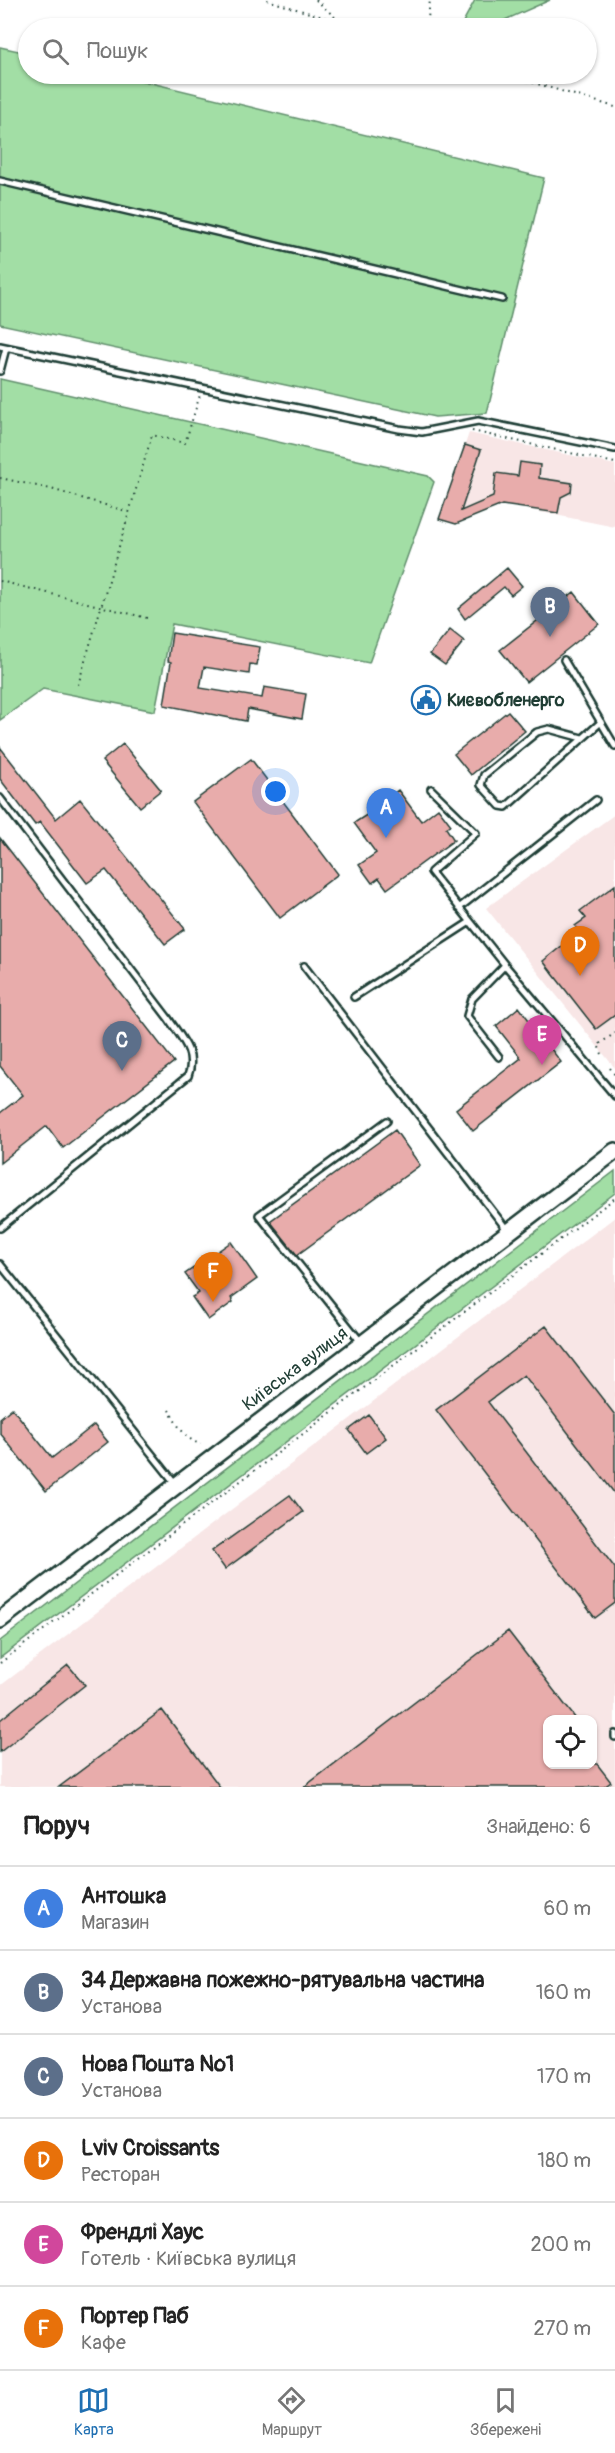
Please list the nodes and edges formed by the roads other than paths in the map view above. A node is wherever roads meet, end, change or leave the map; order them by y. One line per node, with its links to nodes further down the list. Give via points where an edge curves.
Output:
1 (0, 181): 2 (lane)
2 (502, 299)
3 (3, 347): 4 (lane); 5 (lane, via 399,429 422,432 478,421)
4 (0, 371)
5 (615, 449)
6 (564, 660): 7 (lane)
7 (601, 722): 8 (lane); 9 (lane)
8 (582, 738): 8 (lane, via 506,807 500,806 481,785 484,775 537,732 549,729)
9 (615, 746)
10 (431, 789): 13 (lane, via 476,833 431,872)
11 (0, 798): 22 (lane, via 168,1018 193,1063 188,1076)
12 (596, 800): 13 (lane)
13 (459, 908): 14 (lane)
14 (470, 922): 15 (lane); 17 (lane)
15 (505, 965): 18 (lane, via 472,999 467,1016); 19 (lane)
16 (304, 966): 23 (lane)
17 (354, 997)
18 (499, 1057)
19 (615, 1096)
20 (387, 1120): 25 (lane, via 259,1215)
21 (615, 1151): 23 (main road, Київська вулиця)
22 (0, 1228)
23 (508, 1231): 25 (main road, Київська вулиця)
24 (0, 1264): 26 (lane)
25 (362, 1343): 26 (main road, Київська вулиця)
26 (176, 1485): 27 (main road, Київська вулиця)
27 (0, 1620)

